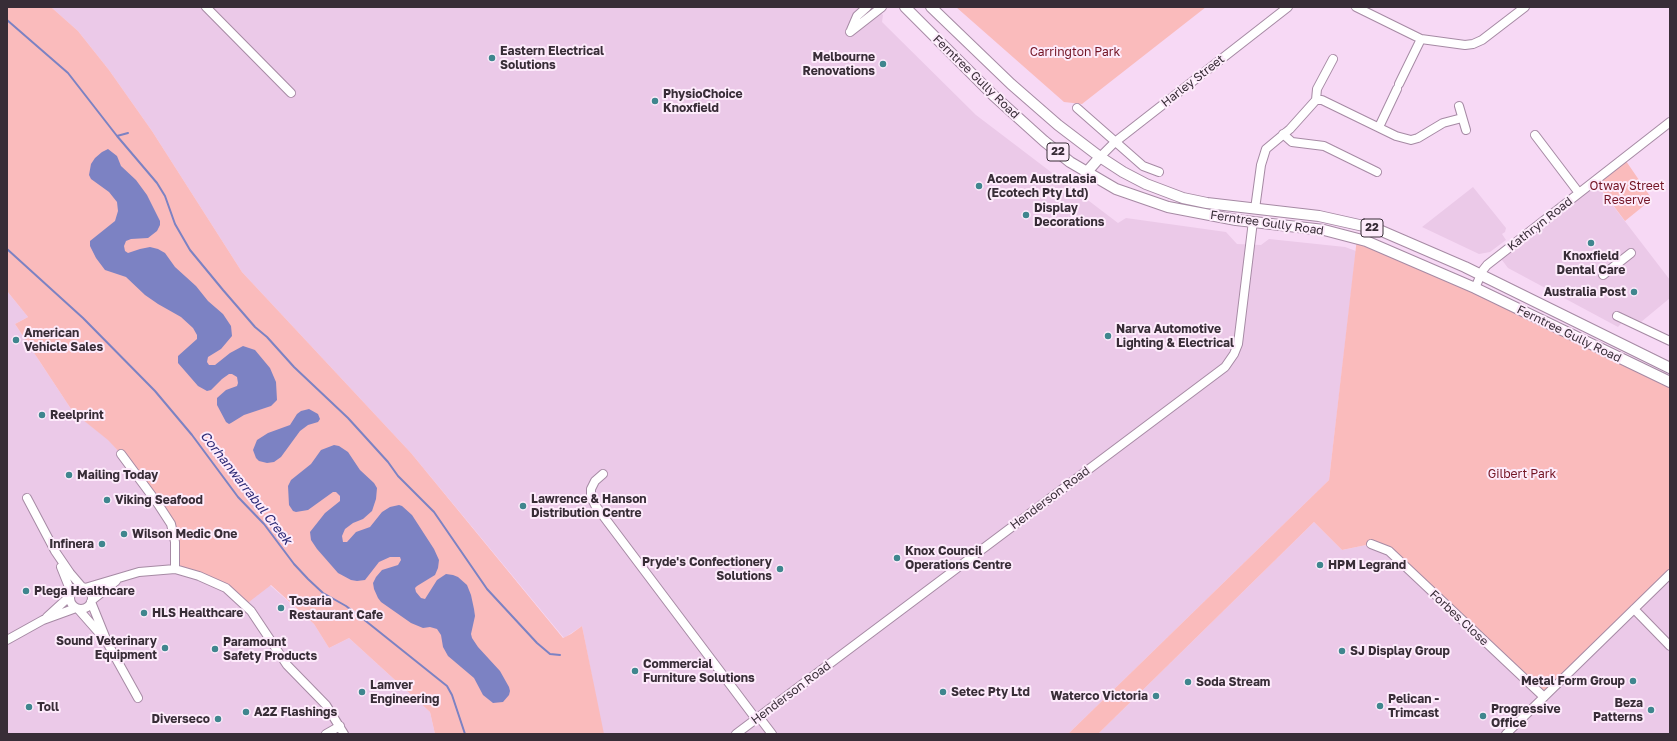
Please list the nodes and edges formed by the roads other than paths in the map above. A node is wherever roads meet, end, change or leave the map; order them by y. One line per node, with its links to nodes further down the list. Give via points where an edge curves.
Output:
1 (206, 7): 11 (street)
2 (867, 7): 3 (street, via 857,16 850,32)
3 (882, 7)
4 (905, 7): 25 (main road, Ferntree Gully Road / 22, via 993,95 1044,141)
5 (931, 7): 22 (main road, Ferntree Gully Road / 22, via 1028,99)
6 (1288, 7): 21 (street, Harley Street)
7 (1356, 7): 9 (street)
8 (1525, 7): 9 (street, via 1486,38 1473,44 1452,44)
9 (1421, 39): 17 (street)
10 (1333, 59): 12 (street, via 1317,89)
11 (291, 93)
12 (1316, 100): 17 (street, via 1322,100); 19 (street)
13 (1459, 106): 15 (street)
14 (1077, 108): 21 (street)
15 (1462, 118): 17 (street, via 1443,123 1411,140); 18 (street)
16 (1670, 122): 26 (street, Kathryn Road)
17 (1379, 127)
18 (1466, 130)
19 (1283, 134): 24 (street, via 1292,142 1317,144); 27 (street, via 1264,153)
20 (1535, 135): 26 (street)
21 (1115, 142): 22 (street, Harley Street); 23 (street, via 1143,166)
22 (1100, 157): 25 (main road); 27 (main road, Ferntree Gully Road / 22, via 1123,172 1165,192 1207,203)
23 (1159, 172)
24 (1377, 172)
25 (1086, 173): 28 (main road, Ferntree Gully Road / 22, via 1126,194 1168,207)
26 (1579, 193): 30 (street, Kathryn Road, via 1487,265)
27 (1255, 209): 28 (main road); 30 (main road, Ferntree Gully Road / 22, via 1319,216 1368,227 1427,249)
28 (1253, 221): 32 (main road, Ferntree Gully Road / 22, via 1324,230 1355,237); 58 (street, Henderson Road, via 1238,344 1225,366)
29 (1631, 254): 31 (street)
30 (1481, 274): 32 (street, Kathryn Road); 34 (main road, Ferntree Gully Road / 22)
31 (1603, 275)
32 (1475, 288): 36 (main road, Ferntree Gully Road / 22)
33 (1617, 316): 35 (street)
34 (1604, 336): 36 (main road); 37 (main road, Ferntree Gully Road / 22)
35 (1670, 341)
36 (1598, 348): 38 (main road, Ferntree Gully Road / 22)
37 (1670, 368)
38 (1670, 382)
39 (121, 454): 44 (street, via 171,524 175,542)
40 (603, 474): 58 (street, via 591,489 595,504)
41 (27, 498): 43 (street)
42 (1371, 544): 56 (street, Forbes Close, via 1389,551)
43 (55, 551): 47 (street, via 70,574); 48 (street)
44 (175, 569): 46 (street); 59 (street, via 226,588 241,601 260,623 287,665 320,699)
45 (1670, 574): 51 (street)
46 (123, 576): 47 (street); 49 (street)
47 (83, 587): 48 (street, via 75,588); 49 (street, via 91,594)
48 (71, 594): 50 (street, via 71,603); 52 (street)
49 (92, 601): 50 (street, via 86,608); 54 (street)
50 (77, 609): 52 (street); 54 (street)
51 (1634, 609): 55 (street); 56 (street)
52 (44, 620): 53 (street)
53 (7, 640)
54 (108, 644): 57 (street)
55 (1670, 646)
56 (1544, 697): 63 (street)
57 (138, 698)
58 (757, 718): 61 (street, Henderson Road); 62 (street)
59 (342, 730): 60 (street)
60 (326, 734)
61 (736, 734)
62 (772, 734)
63 (1506, 734)

